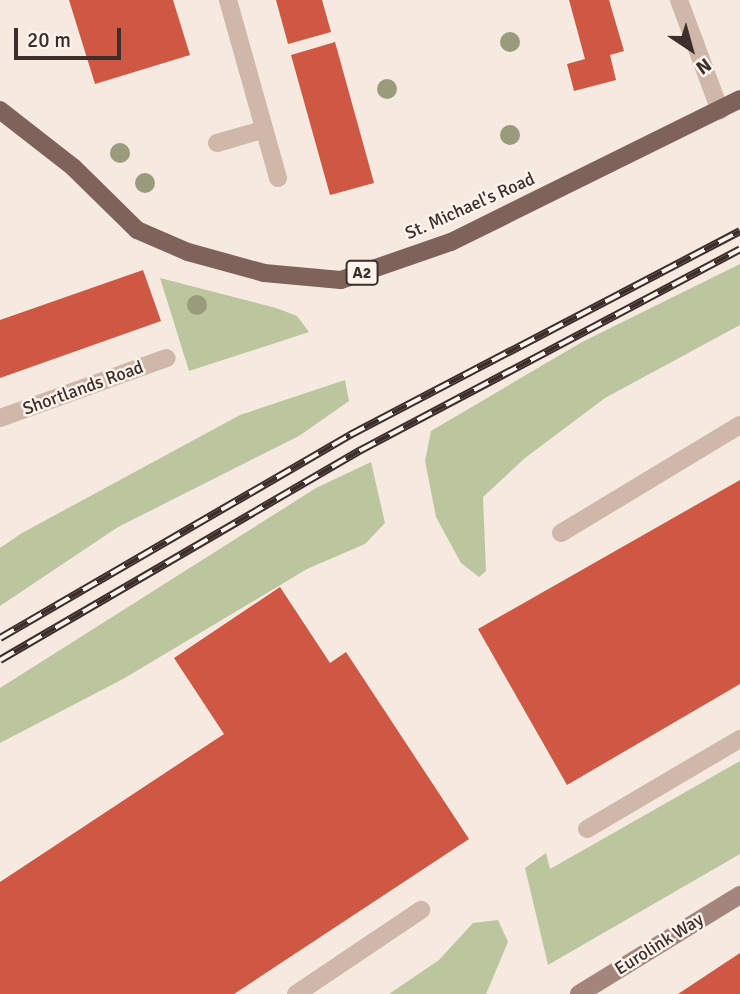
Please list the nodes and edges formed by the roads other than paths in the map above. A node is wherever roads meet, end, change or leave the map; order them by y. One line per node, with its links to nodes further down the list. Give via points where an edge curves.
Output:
1 (228, 0): 6 (street)
2 (679, 0): 5 (street)
3 (740, 99): 5 (main road, St. Michael's Road / A2)
4 (0, 110): 5 (main road, St. Michael's Road / A2, via 73,167 137,230 188,252 264,273 341,280 451,242)
5 (720, 111)
6 (262, 130): 7 (street); 8 (street)
7 (217, 143)
8 (278, 178)
9 (167, 358): 10 (street, Shortlands Road)
10 (0, 418)
11 (740, 425): 12 (street)
12 (561, 533)
13 (740, 739): 14 (street)
14 (587, 829)
15 (740, 895): 18 (main road, Eurolink Way)
16 (421, 910): 17 (street)
17 (296, 994)
18 (579, 994)

